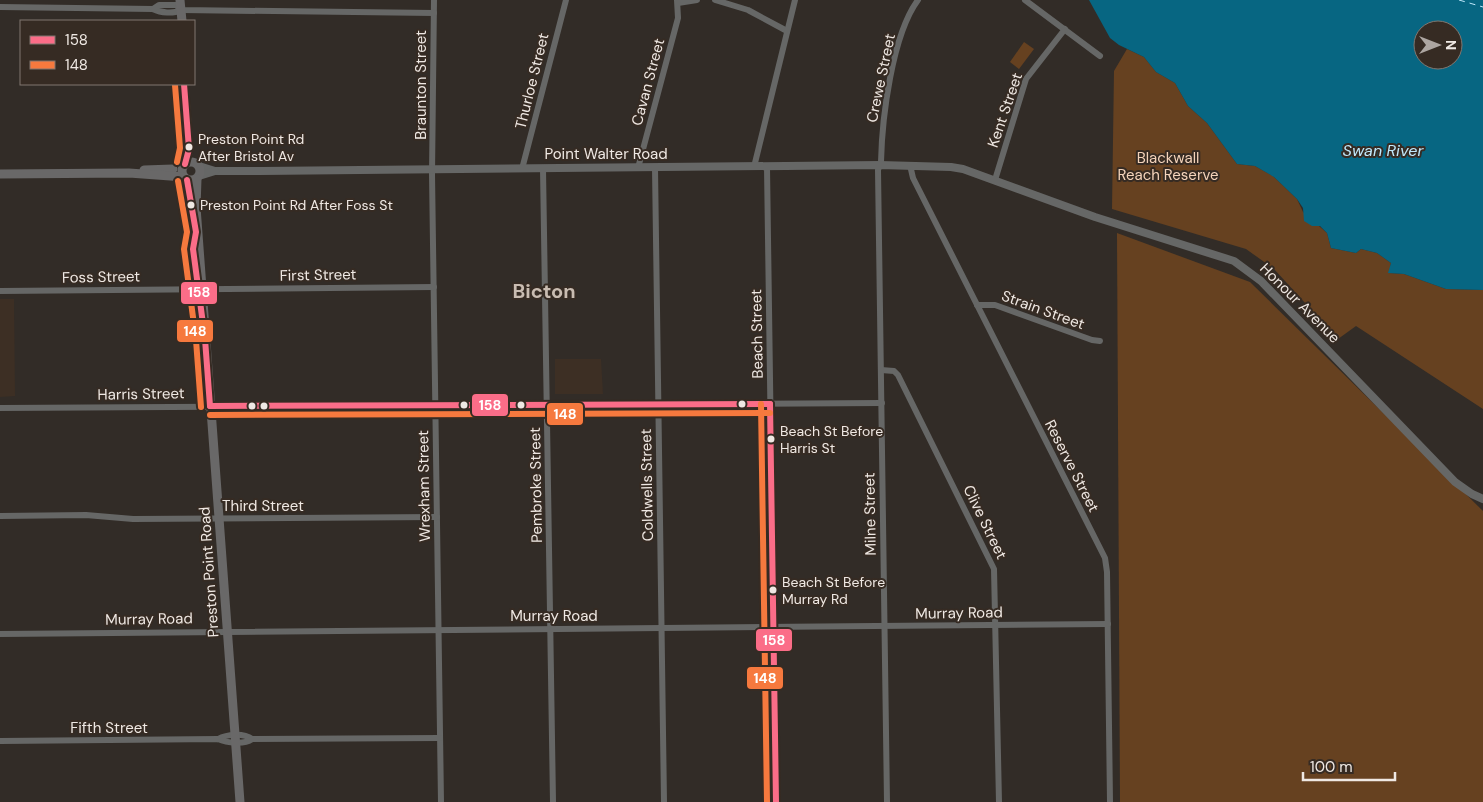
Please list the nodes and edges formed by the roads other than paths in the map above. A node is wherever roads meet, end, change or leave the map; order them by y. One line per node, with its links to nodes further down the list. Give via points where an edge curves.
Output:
1 (434, 0): 11 (street, Braunton Street)
2 (566, 0): 23 (street, Thurloe Street)
3 (697, 0): 8 (street)
4 (715, 0): 13 (street, via 748,10)
5 (795, 0): 13 (street)
6 (918, 0): 16 (street, Crewe Street, via 910,11 893,68 885,104)
7 (1025, 0): 12 (street)
8 (678, 2): 21 (street, Cavan Street, via 678,18)
9 (0, 7): 10 (street, via 153,9 160,12)
10 (179, 8): 11 (street)
11 (434, 13): 24 (street, Braunton Street)
12 (1065, 29): 14 (street); 27 (street, Kent Street, via 1026,79)
13 (787, 31): 19 (street)
14 (1100, 56)
15 (184, 85): 25 (main road, Preston Point Road)
16 (880, 165): 17 (street, Point Walter Road); 18 (street, Point Walter Road); 33 (street, Milne Street)
17 (910, 165): 27 (street, Point Walter Road, via 951,167); 31 (street, Reserve Street, via 913,178)
18 (767, 166): 19 (street, Point Walter Road); 34 (street, Beach Street)
19 (754, 167): 22 (street, Point Walter Road)
20 (543, 168): 21 (street, Point Walter Road); 23 (street, Point Walter Road); 37 (street, Pembroke Street)
21 (638, 168): 22 (street, Point Walter Road)
22 (655, 168): 38 (street, Coldwells Street)
23 (522, 169): 24 (street, Point Walter Road)
24 (433, 170): 25 (street, Point Walter Road); 28 (street, Wrexham Street)
25 (191, 172): 26 (main road, Point Walter Road); 29 (main road, Preston Point Road, via 196,232 193,249)
26 (0, 174)
27 (995, 180): 41 (street, Honour Avenue, via 1095,217 1234,261 1261,281 1455,482 1465,491)
28 (434, 287): 29 (street, First Street); 36 (street, Wrexham Street)
29 (201, 289): 30 (street, Foss Street); 39 (main road, Preston Point Road)
30 (0, 291)
31 (977, 305): 32 (street, Strain Street, via 995,305); 45 (street, Reserve Street, via 1104,558)
32 (1100, 341)
33 (881, 370): 35 (street, Milne Street); 46 (street, Clive Street, via 894,371 898,375 991,559 996,583)
34 (770, 404): 35 (street, Harris Street); 38 (street, Harris Street); 48 (street, Beach Street)
35 (882, 404): 47 (street, Milne Street)
36 (435, 405): 37 (street, Harris Street); 39 (street, Harris Street); 43 (street, Wrexham Street)
37 (547, 405): 38 (street, Harris Street); 49 (street, Pembroke Street)
38 (659, 405): 50 (street, Coldwells Street)
39 (210, 406): 40 (street, Harris Street); 44 (main road, Preston Point Road)
40 (0, 408)
41 (1483, 499)
42 (0, 516): 44 (street, Third Street)
43 (437, 517): 44 (street, Third Street); 51 (street, Wrexham Street)
44 (219, 519): 52 (main road, Preston Point Road)
45 (1108, 624): 46 (street, Murray Road); 64 (street, Reserve Street)
46 (997, 625): 47 (street, Murray Road); 63 (street, Clive Street)
47 (884, 626): 48 (street, Murray Road); 62 (street, Milne Street)
48 (773, 627): 50 (street, Murray Road); 61 (street, Beach Street)
49 (550, 628): 50 (street, Murray Road); 51 (street, Murray Road); 59 (street, Pembroke Street)
50 (662, 628): 60 (street, Coldwells Street)
51 (438, 629): 52 (street, Murray Road); 54 (street, Wrexham Street)
52 (227, 631): 53 (street, Murray Road); 55 (main road, Preston Point Road)
53 (0, 634)
54 (440, 738): 55 (street, Fifth Street, via 252,739 248,736); 58 (street, Wrexham Street)
55 (236, 739): 56 (street, Fifth Street, via 224,736 218,739); 57 (main road, Preston Point Road)
56 (0, 741)
57 (240, 802)
58 (441, 802)
59 (553, 802)
60 (664, 802)
61 (776, 802)
62 (887, 802)
63 (999, 802)
64 (1110, 802)

